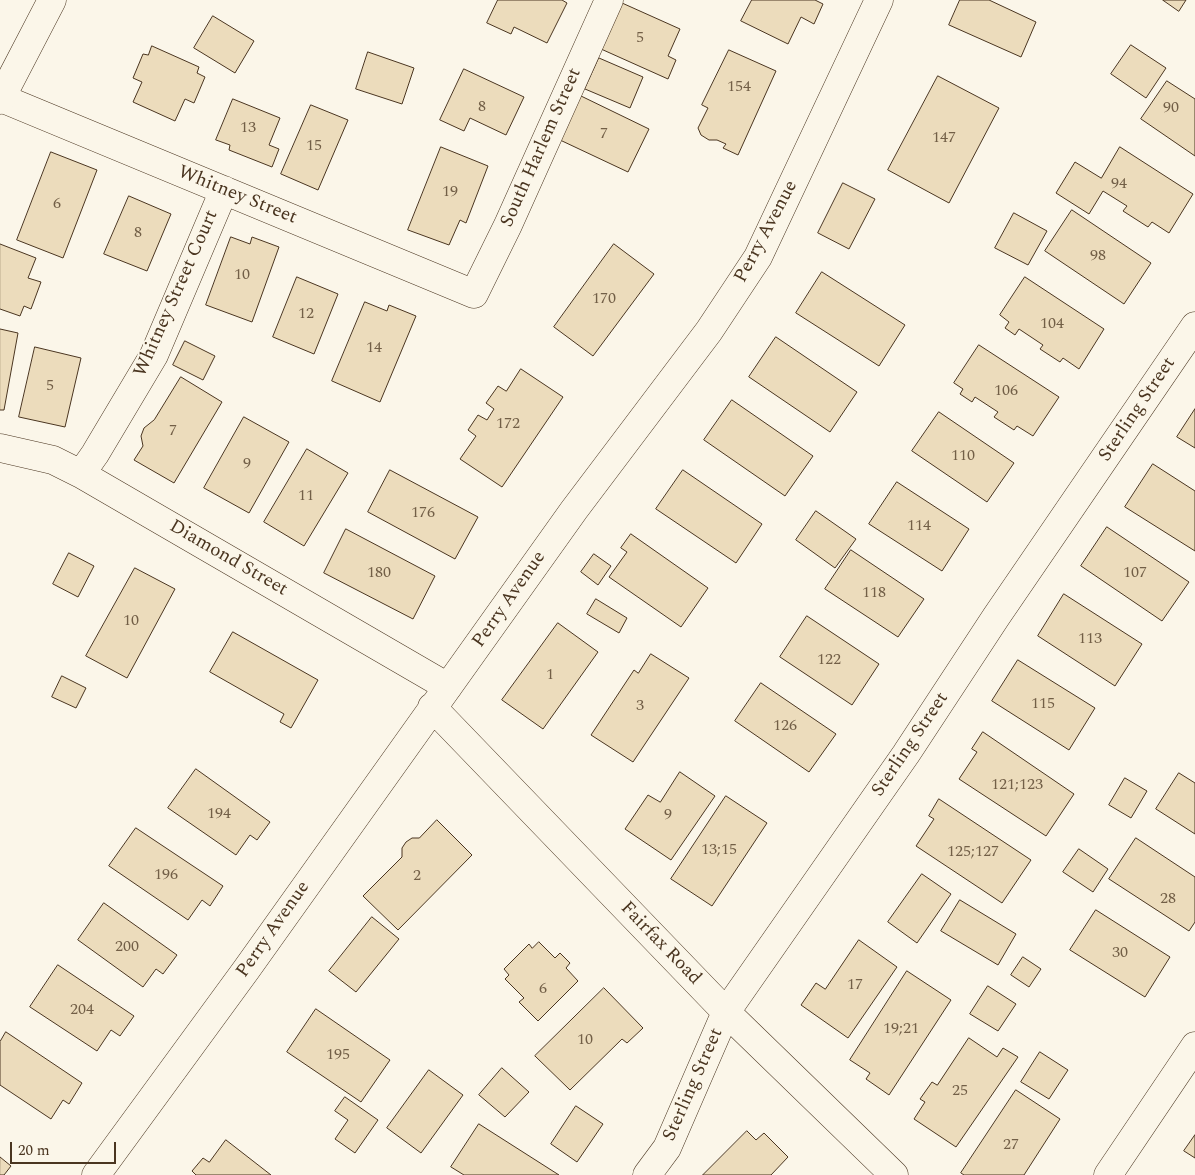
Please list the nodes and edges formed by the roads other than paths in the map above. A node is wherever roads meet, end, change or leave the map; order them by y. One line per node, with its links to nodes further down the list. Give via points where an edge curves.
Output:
1 (52, 0): 4 (street)
2 (609, 0): 6 (street, South Harlem Street, via 508,226)
3 (879, 0): 10 (street, Perry Avenue, via 758,257 709,331 574,510)
4 (0, 99): 5 (street, Whitney Street)
5 (224, 190): 6 (street, Whitney Street); 9 (street, Whitney Street Court, via 154,355)
6 (474, 294)
7 (1195, 326): 11 (street, Sterling Street, via 901,761)
8 (0, 448): 9 (street, Diamond Street, via 53,460)
9 (81, 474): 10 (street, Diamond Street)
10 (440, 697): 11 (street, Fairfax Road); 13 (street, Perry Avenue)
11 (726, 1012): 14 (street, Sterling Street, via 667,1148); 15 (street, Fairfax Road)
12 (1195, 1046): 16 (street)
13 (96, 1175)
14 (647, 1175)
15 (894, 1175)
16 (1108, 1175)

